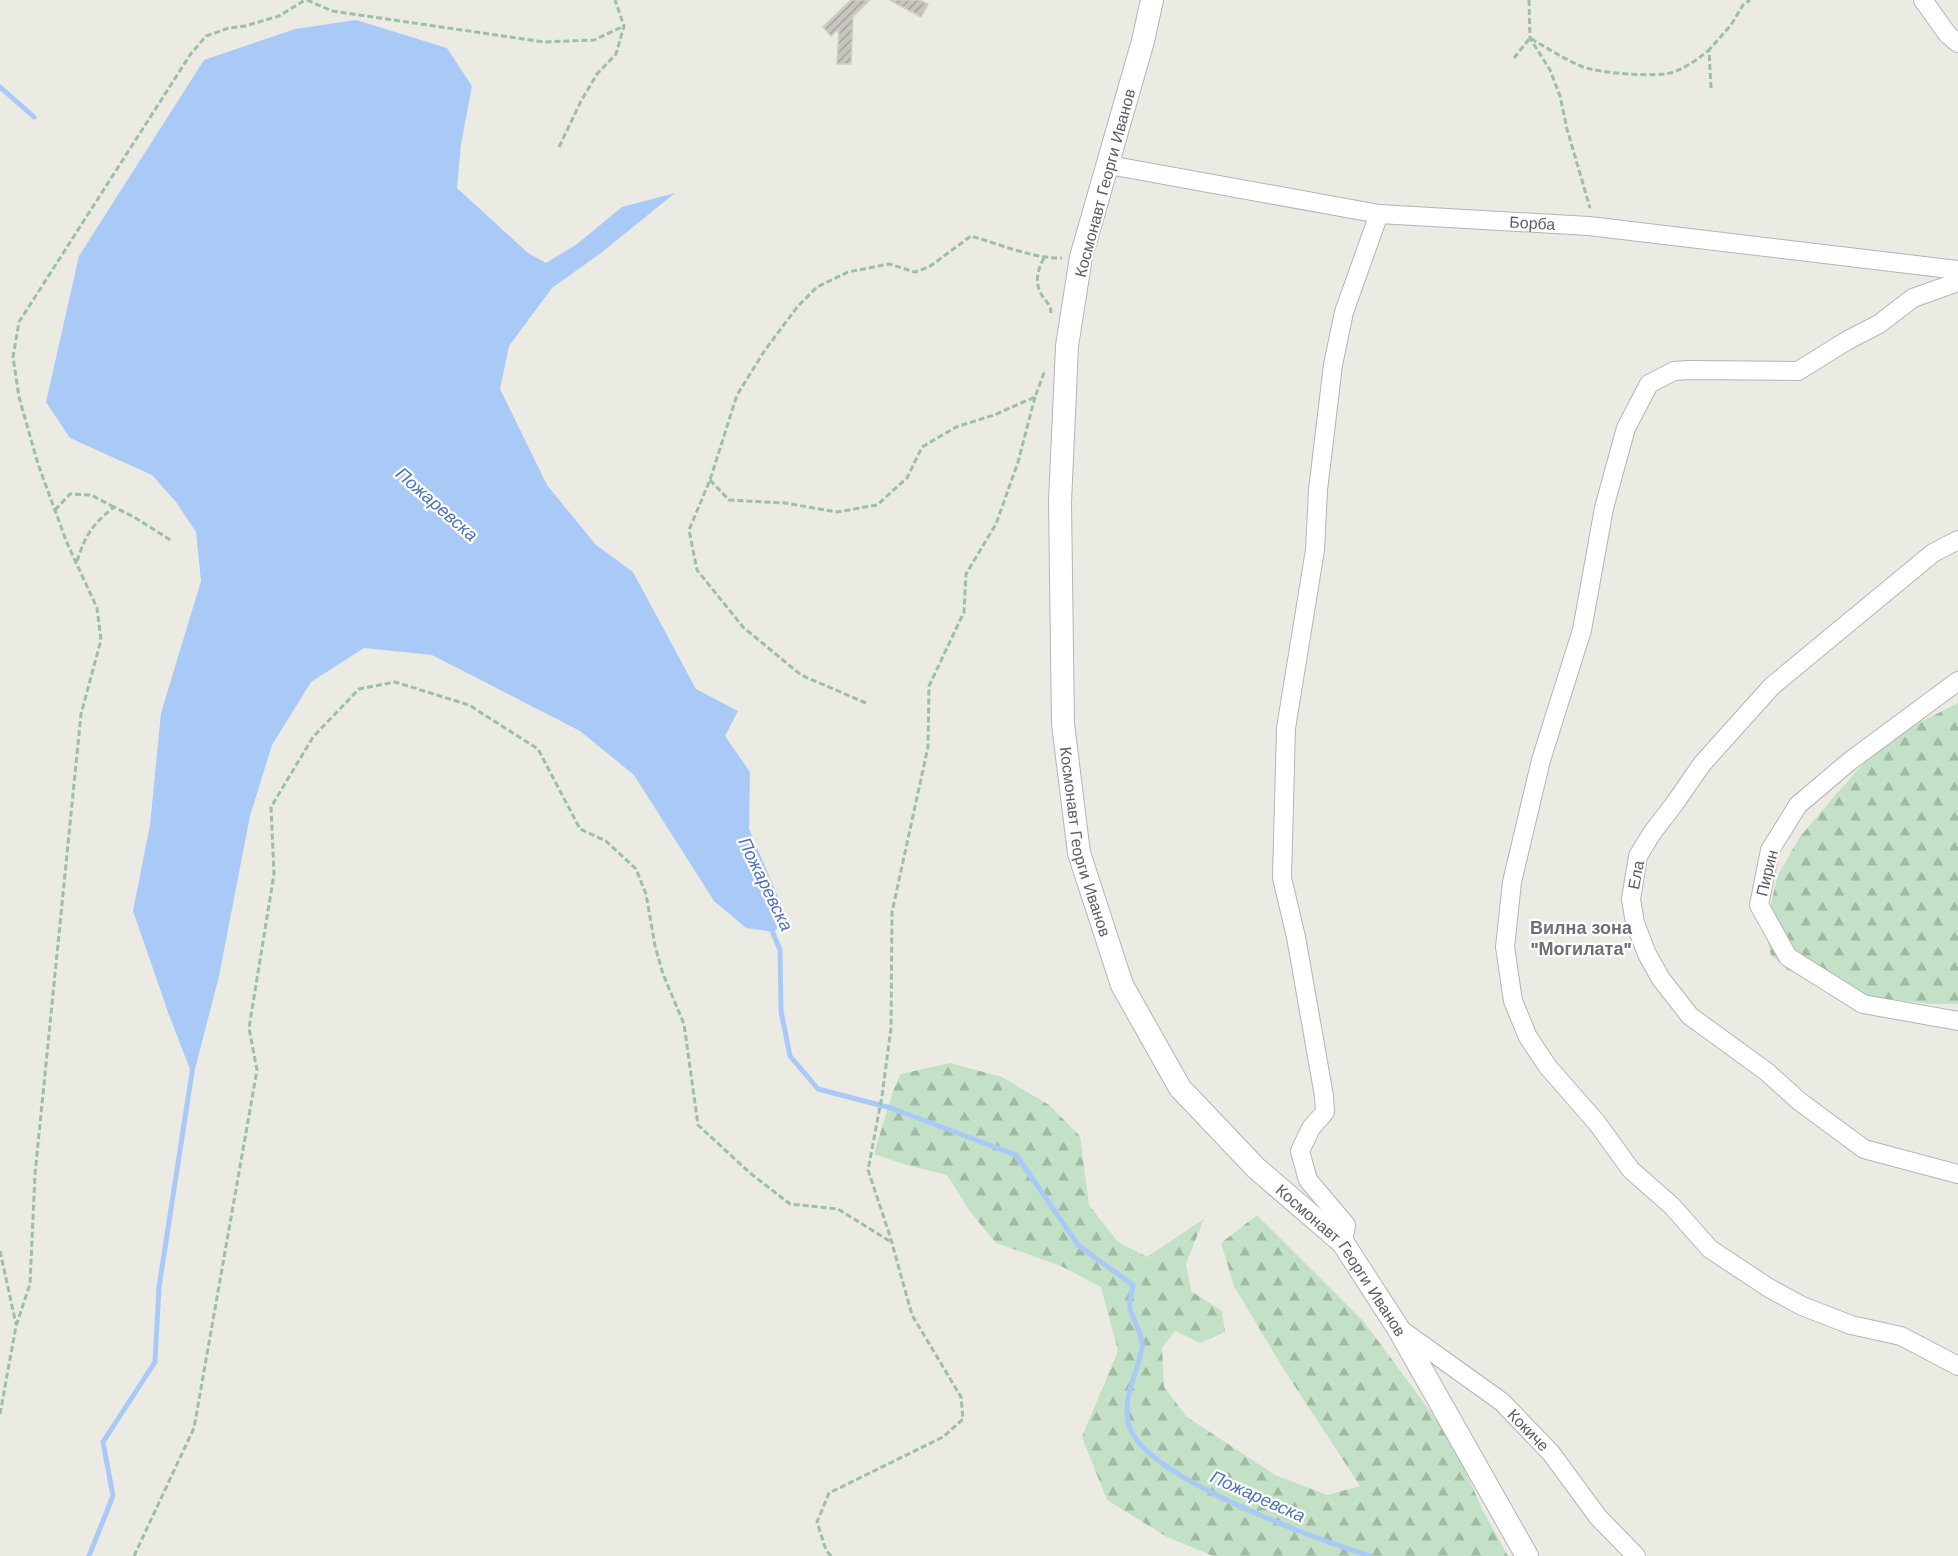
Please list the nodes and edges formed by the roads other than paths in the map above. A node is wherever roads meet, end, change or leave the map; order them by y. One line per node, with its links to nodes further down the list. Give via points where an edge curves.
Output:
1 (1152, 0): 4 (street, Космонавт Георги Иванов)
2 (1923, 0): 3 (street)
3 (1958, 43)
4 (1108, 165): 5 (street, Борба); 12 (street, Космонавт Георги Иванов, via 1082,257 1068,346 1060,502 1063,724 1078,853 1122,985 1180,1088 1256,1168)
5 (1379, 213): 6 (street, Борба, via 1589,226); 12 (street, via 1344,312 1333,365 1315,550 1285,740 1282,878 1296,937 1325,1112 1311,1128 1300,1151 1308,1180 1346,1225)
6 (1958, 270)
7 (1958, 282): 14 (street, via 1913,298 1879,324 1798,371 1674,371 1649,384 1626,428 1604,508 1582,630 1541,760 1512,882 1505,947 1513,1001 1528,1037 1548,1067 1598,1123 1631,1170 1672,1206 1710,1249 1802,1306 1851,1325 1901,1336)
8 (1958, 540): 11 (street, Ела, via 1933,553 1772,686 1702,764 1652,833 1638,856 1631,899 1647,954 1690,1016 1864,1149)
9 (1958, 681): 10 (street, Пирин, via 1798,805 1770,850 1759,905 1788,957 1863,1004)
10 (1958, 1020)
11 (1958, 1174)
12 (1343, 1243): 13 (street, Космонавт Георги Иванов)
13 (1398, 1328): 15 (street, Космонавт Георги Иванов); 16 (street, Кокиче, via 1502,1402 1551,1453 1598,1517)
14 (1958, 1366)
15 (1527, 1556)
16 (1636, 1556)

